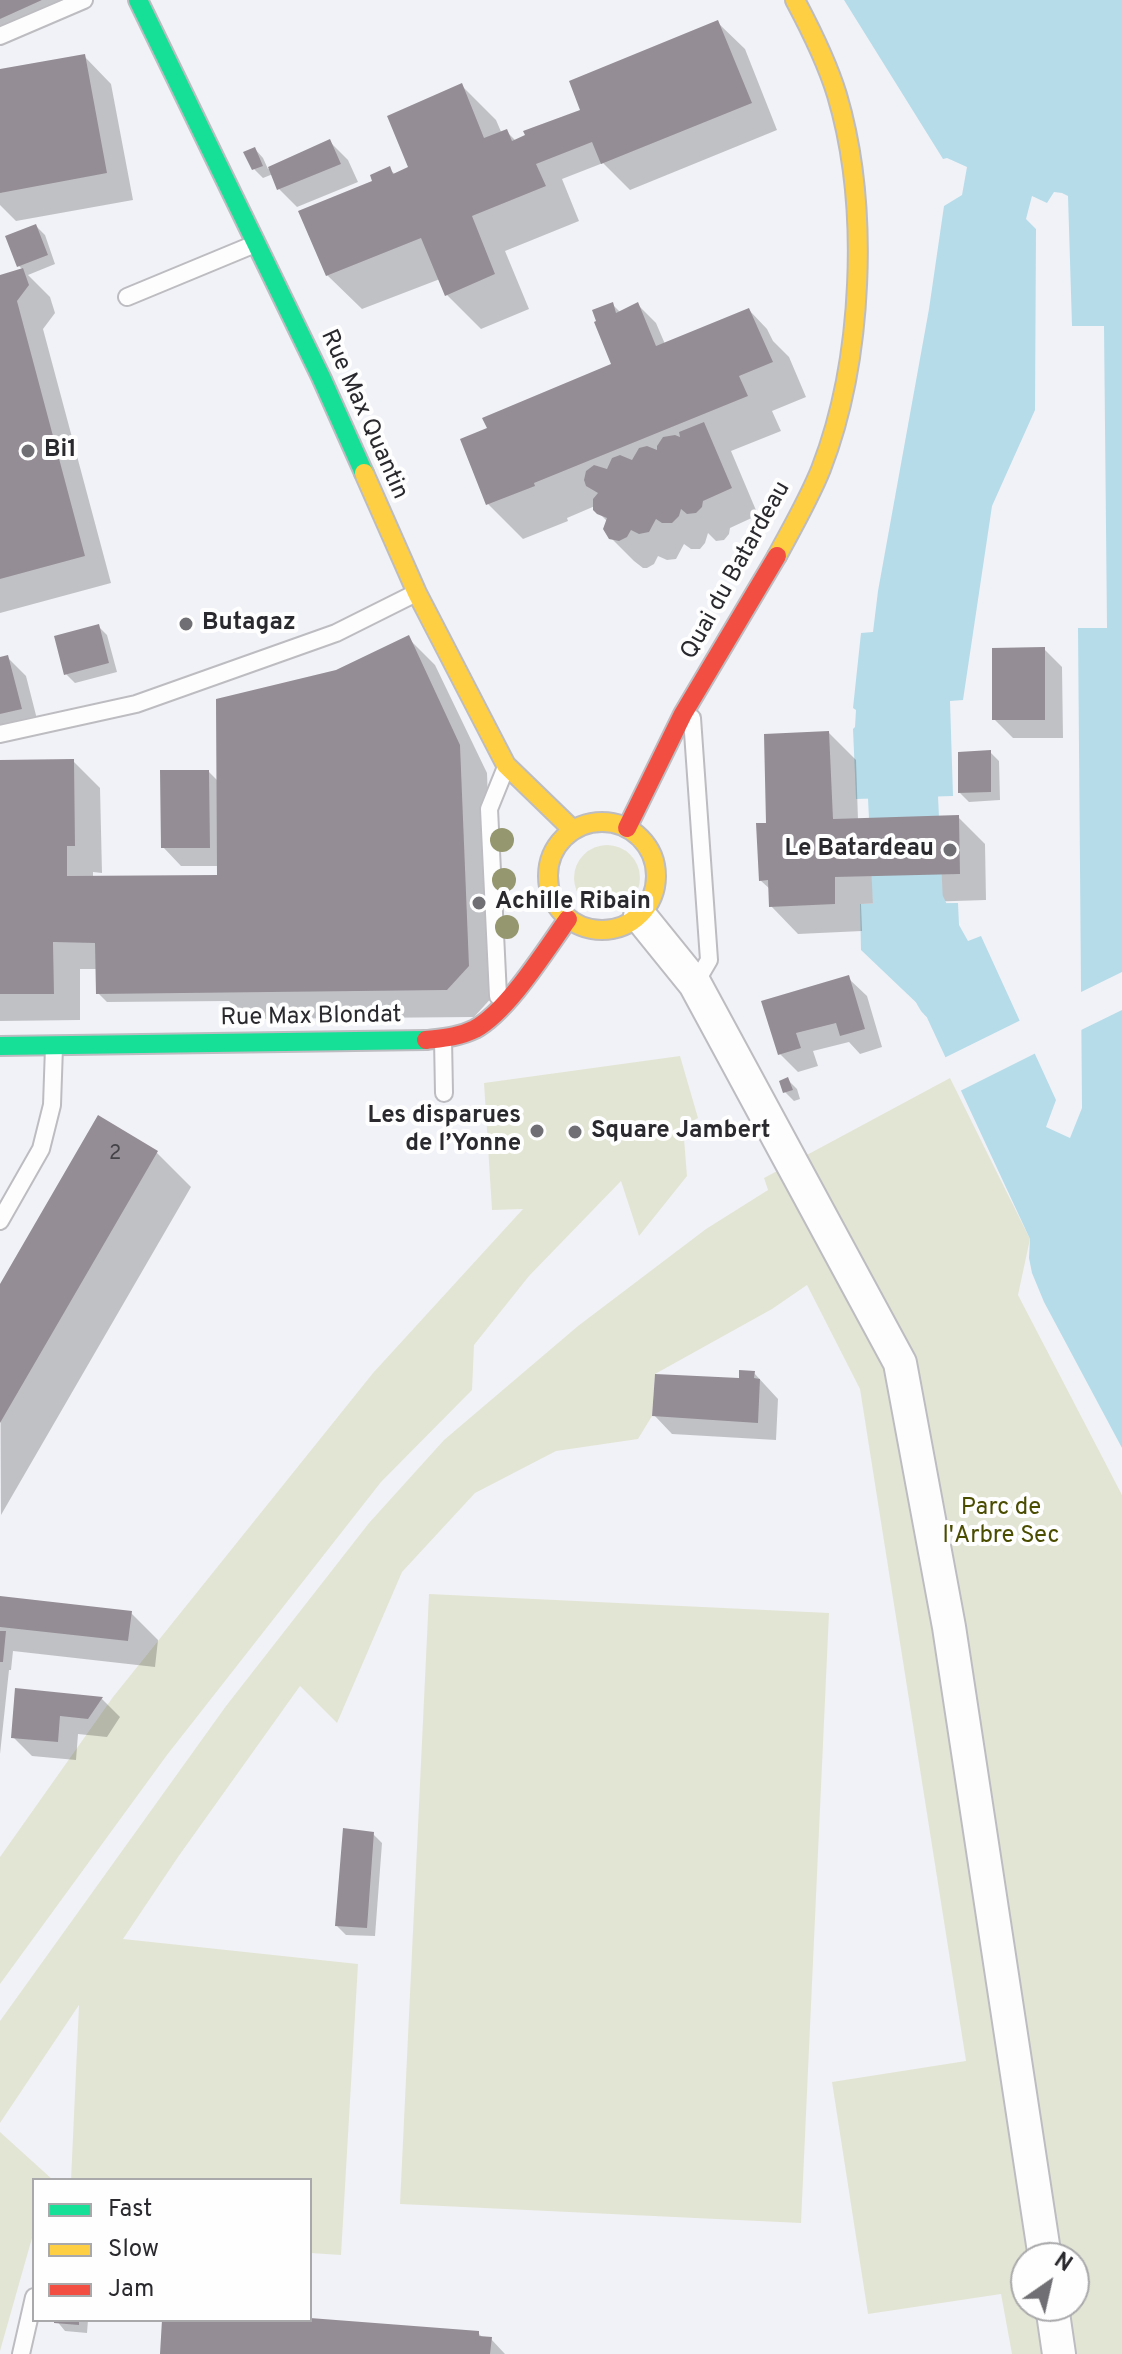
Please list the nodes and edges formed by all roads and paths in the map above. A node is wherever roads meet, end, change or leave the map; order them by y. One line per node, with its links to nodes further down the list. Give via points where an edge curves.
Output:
1 (84, 0): 4 (lane)
2 (138, 0): 5 (street, Rue Max Quantin)
3 (795, 0): 8 (street, Quai du Batardeau, via 837,96 853,164 854,322 842,397 822,466 787,540)
4 (0, 36)
5 (256, 244): 6 (lane); 7 (street, Rue Max Quantin)
6 (127, 297)
7 (417, 593): 9 (lane, via 336,633 136,704); 10 (street, Rue Max Quantin)
8 (691, 699): 11 (street, Quai du Batardeau); 15 (lane, via 709,960)
9 (0, 734)
10 (506, 765): 12 (street, Rue Max Quantin); 16 (lane, via 489,809)
11 (627, 828): 12 (street, via 609,822); 13 (street, via 651,852 656,869 656,886)
12 (573, 830): 14 (street, via 560,842 548,873 549,890)
13 (640, 916): 14 (street, via 612,930); 15 (street)
14 (568, 919): 16 (street, Rue Max Blondat)
15 (695, 984): 22 (street, via 900,1363 949,1627)
16 (499, 1012): 17 (street, Rue Max Blondat, via 481,1027)
17 (443, 1038): 18 (street, Rue Max Blondat); 20 (lane)
18 (54, 1045): 19 (street, Rue Max Blondat); 21 (lane, via 52,1105 41,1149)
19 (0, 1046)
20 (444, 1093)
21 (0, 1221)
22 (1043, 2242)
23 (32, 2306): 25 (lane)
24 (1054, 2322): 26 (street)
25 (21, 2354)
26 (1059, 2354)

